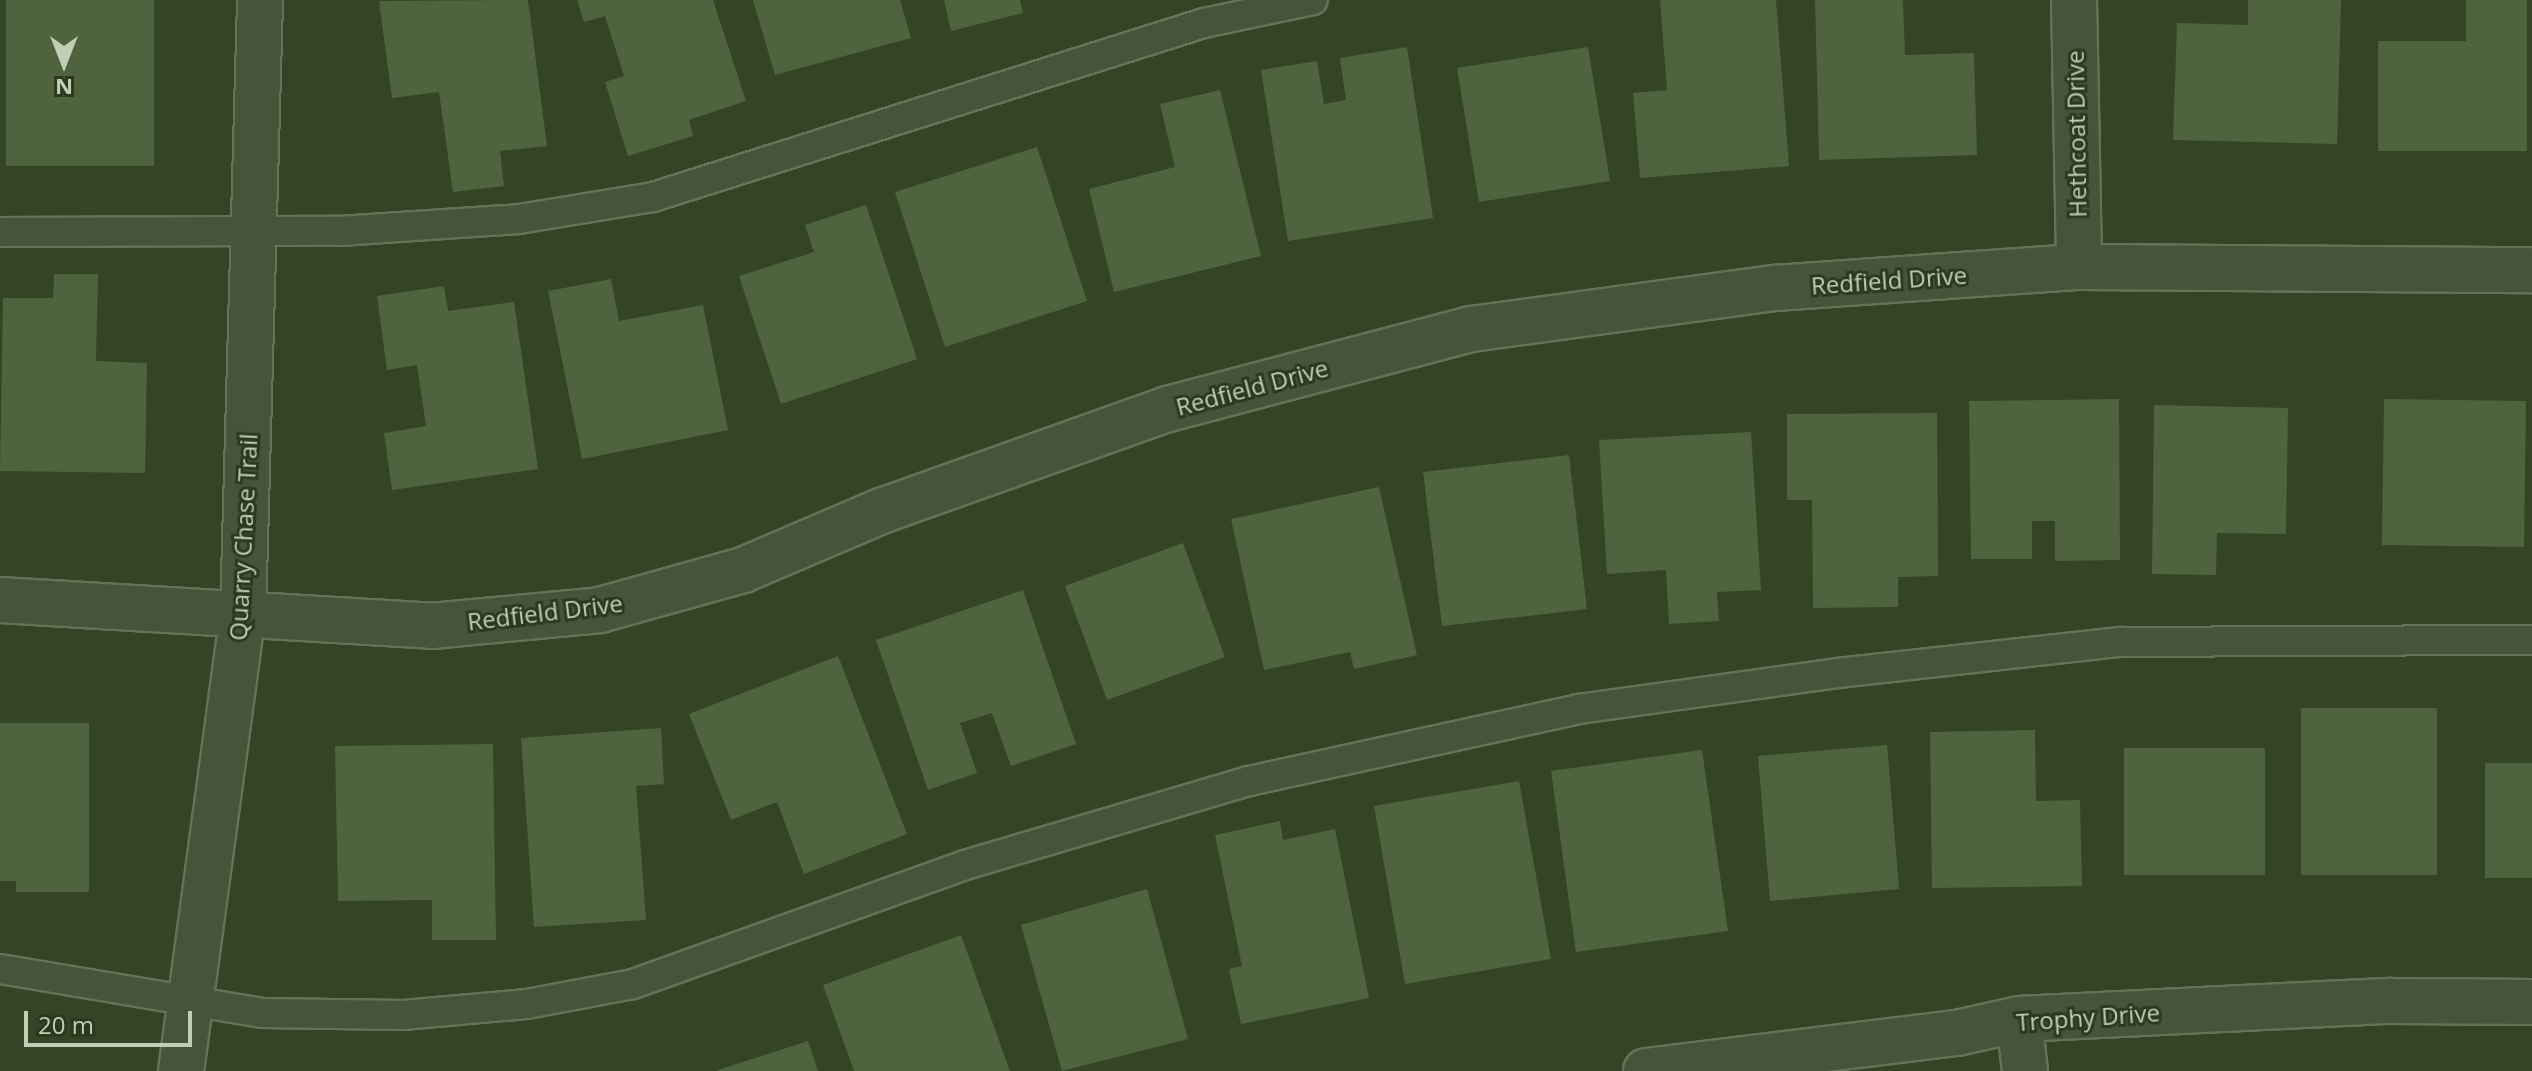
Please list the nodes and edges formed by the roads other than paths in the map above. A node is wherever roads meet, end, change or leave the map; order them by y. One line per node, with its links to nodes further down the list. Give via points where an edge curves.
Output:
1 (260, 0): 5 (street, Quarry Chase Trail)
2 (1313, 0): 5 (lane, via 1204,23 653,197 519,219)
3 (2074, 0): 6 (street, Hethcoat Drive)
4 (0, 232): 5 (lane)
5 (253, 232): 9 (street, Quarry Chase Trail)
6 (2079, 267): 7 (street, Redfield Drive); 9 (street, Redfield Drive, via 1775,288 1471,329 1168,409 884,510 743,570 600,610 432,626)
7 (2532, 270)
8 (0, 600): 9 (street, Redfield Drive)
9 (243, 614): 13 (street, Quarry Chase Trail)
10 (2532, 640): 13 (lane, via 2120,642 1579,709 1249,781 965,865 633,984 527,1004 403,1015 263,1013)
11 (0, 969): 13 (lane)
12 (2532, 1002): 14 (street, Trophy Drive, via 2391,1001)
13 (190, 1004): 15 (street, Quarry Chase Trail)
14 (2019, 1019): 16 (street, Trophy Drive, via 1957,1033); 17 (street)
15 (181, 1071)
16 (1646, 1071)
17 (2025, 1071)

